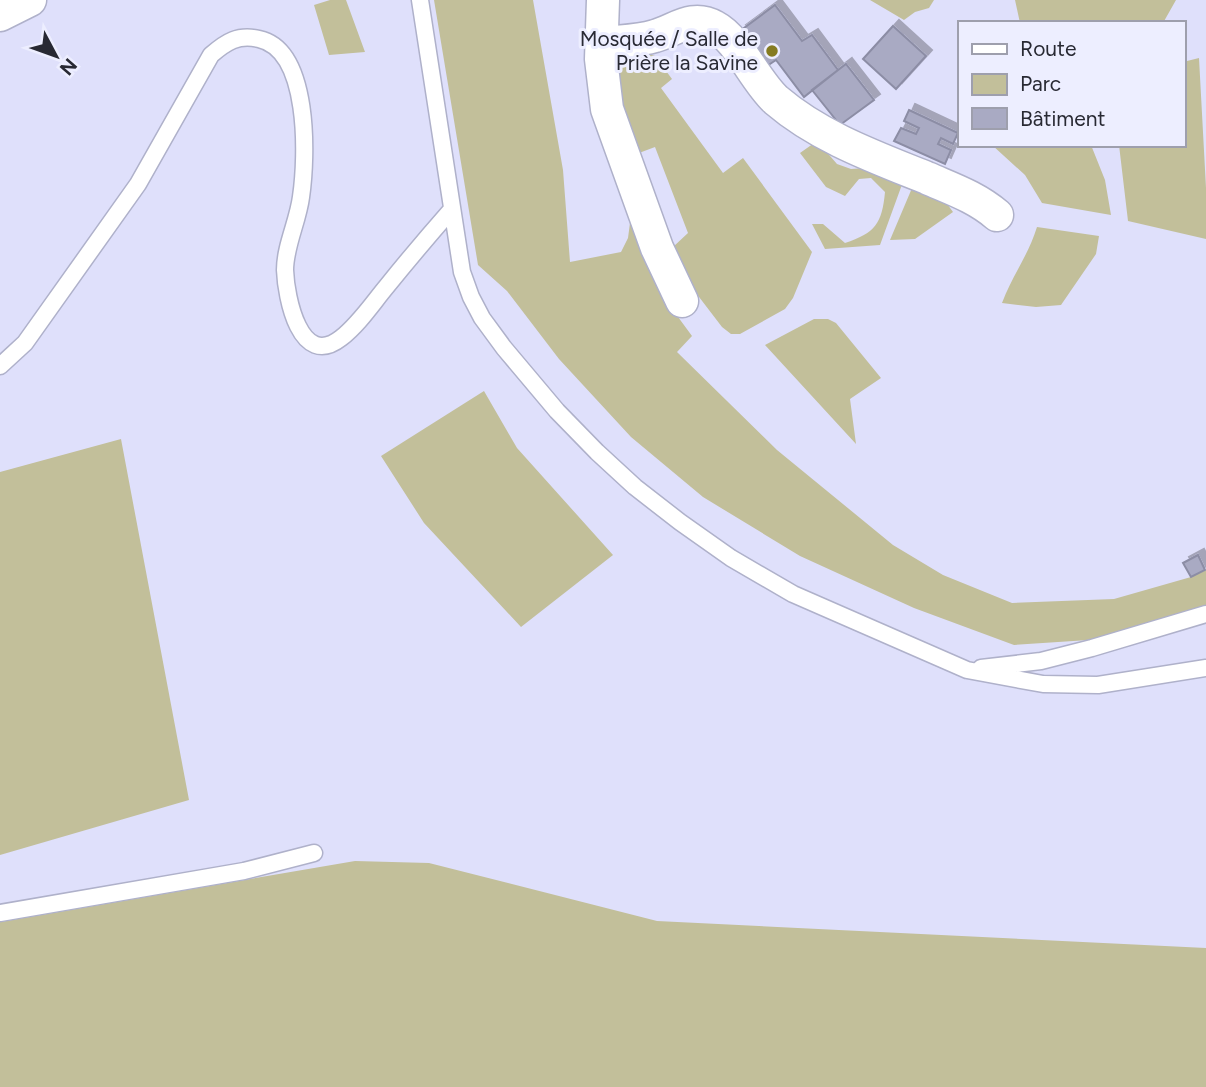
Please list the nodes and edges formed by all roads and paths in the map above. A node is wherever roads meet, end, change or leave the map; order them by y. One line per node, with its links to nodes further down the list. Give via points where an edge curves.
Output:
1 (30, 0): 4 (street)
2 (420, 0): 6 (lane)
3 (603, 0): 5 (street)
4 (0, 15)
5 (603, 43): 7 (street, via 656,36 677,25 698,22 715,27 763,86 797,114 842,143 958,191); 8 (street, via 607,108)
6 (452, 209): 9 (lane, via 341,338 328,346 306,339 290,302 285,269 301,196 304,133 297,83 278,48 266,41 238,37 211,55 138,184 25,343); 12 (lane, via 462,272 482,318 557,411 635,487 730,558 793,594)
7 (997, 215)
8 (681, 301)
9 (0, 366)
10 (1206, 614): 12 (lane, via 1041,661)
11 (1206, 668): 12 (lane, via 1098,685 1043,684)
12 (967, 670)
13 (314, 853): 14 (lane, via 244,870)
14 (0, 913)

